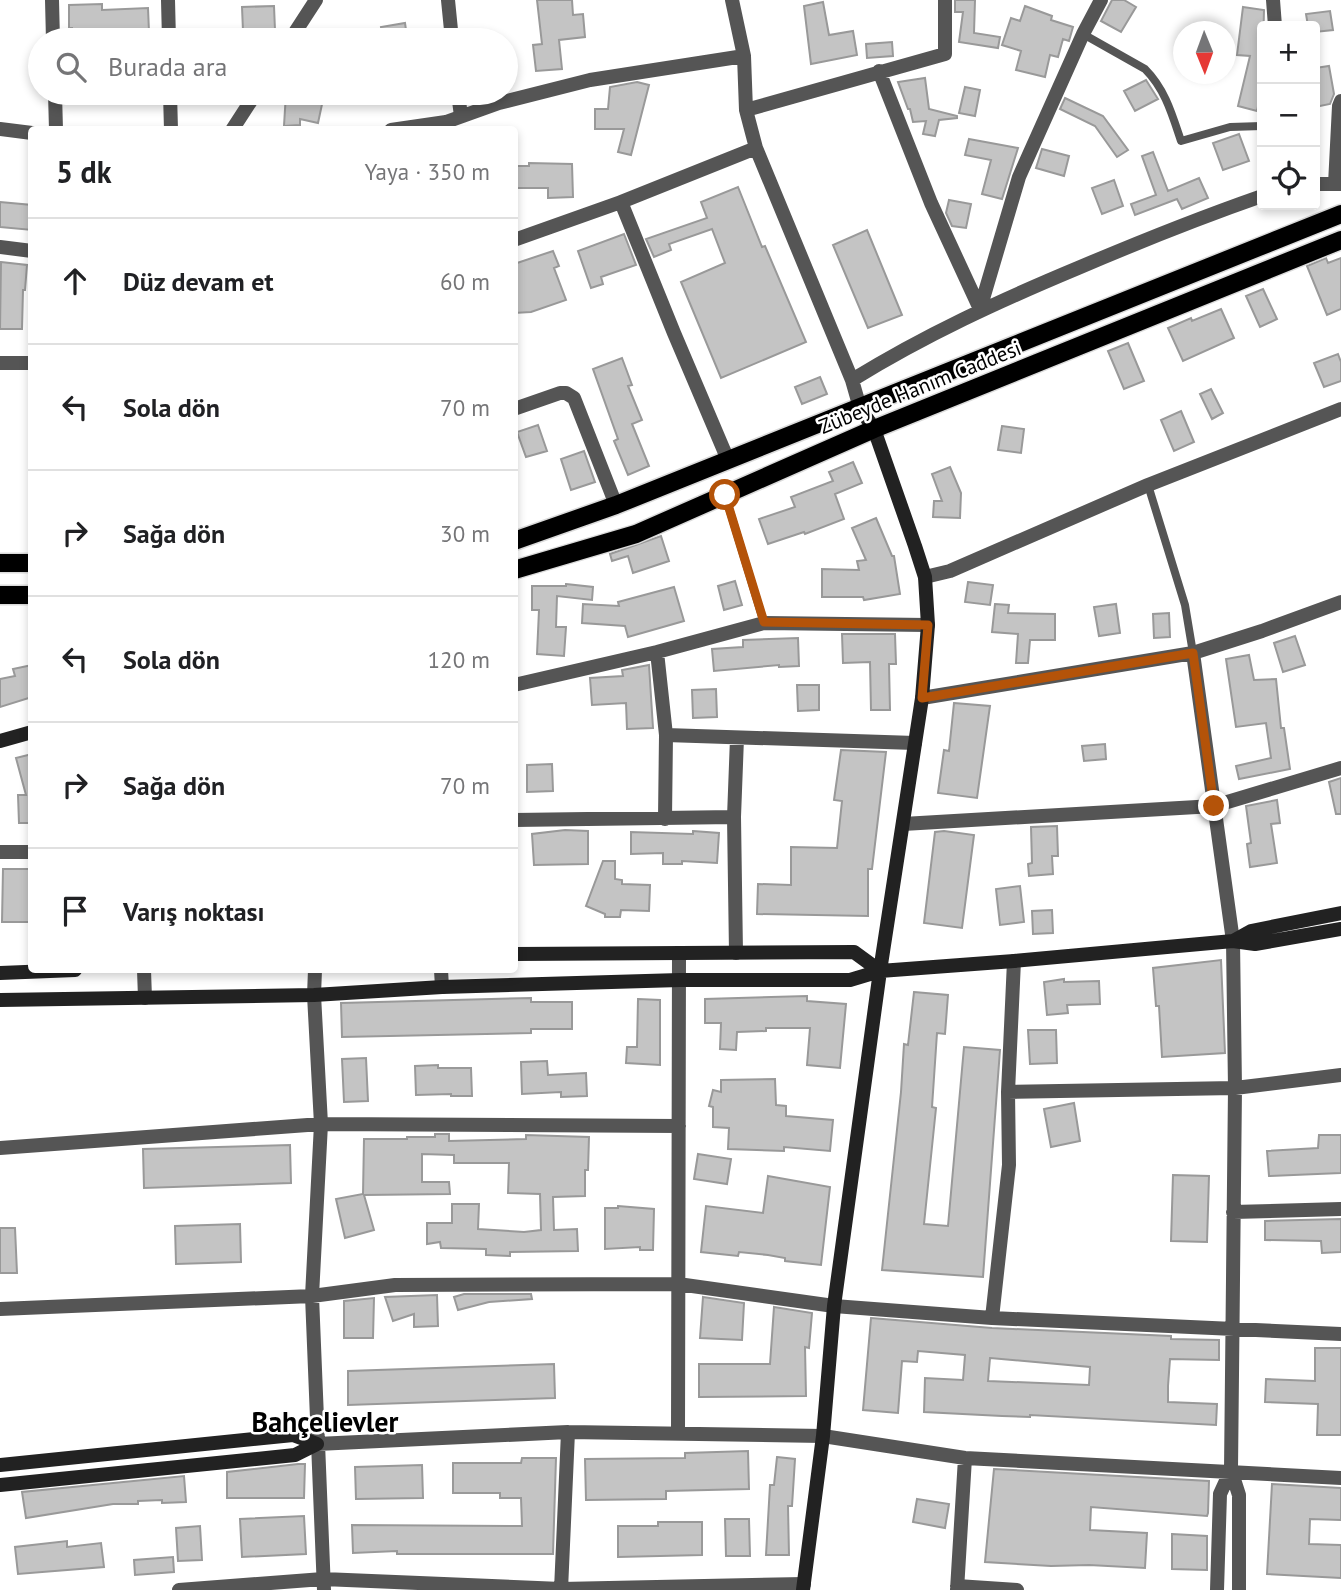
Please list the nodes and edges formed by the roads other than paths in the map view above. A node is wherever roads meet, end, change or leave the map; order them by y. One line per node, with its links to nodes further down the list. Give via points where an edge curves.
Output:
1 (52, 0): 10 (street)
2 (168, 0): 11 (street)
3 (316, 0): 12 (street)
4 (448, 0): 13 (street)
5 (732, 0): 15 (street)
6 (945, 0): 16 (street, via 945,54)
7 (1101, 0): 14 (street)
8 (1273, 0): 9 (street)
9 (1275, 21)
10 (53, 28)
11 (169, 28)
12 (298, 28)
13 (451, 28)
14 (1083, 34): 30 (lane, via 1153,77 1181,141 1230,127); 43 (street, via 1019,177)
15 (744, 56): 17 (street, via 590,80); 24 (street)
16 (879, 71): 24 (street); 43 (street, via 930,203)
17 (518, 98)
18 (1341, 100): 35 (street)
19 (55, 105): 26 (street)
20 (170, 105): 27 (street)
21 (248, 105): 28 (street)
22 (460, 105): 25 (street)
23 (493, 105): 25 (street)
24 (746, 110): 33 (street)
25 (461, 116): 29 (street)
26 (56, 126)
27 (170, 126)
28 (235, 126)
29 (418, 126)
30 (1257, 126)
31 (0, 129): 32 (street)
32 (28, 132)
33 (756, 148): 37 (street); 46 (street)
34 (1320, 184): 35 (street)
35 (1338, 184)
36 (1257, 198): 43 (street)
37 (621, 202): 39 (street); 51 (street)
38 (1341, 214): 48 (main road)
39 (518, 239)
40 (1341, 240): 50 (main road, Zübeyde Hanım Caddesi)
41 (0, 247): 42 (street)
42 (28, 250)
43 (980, 309): 46 (street)
44 (0, 363): 45 (street)
45 (28, 363)
46 (852, 380): 48 (street)
47 (518, 408): 54 (street, via 560,393 574,398)
48 (860, 408): 50 (street); 51 (main road)
49 (1341, 409): 52 (street)
50 (874, 429): 53 (main road, Zübeyde Hanım Caddesi); 59 (street)
51 (728, 460): 54 (main road)
52 (1148, 485): 59 (street, via 950,571); 66 (lane, via 1185,605)
53 (725, 495): 58 (main road, Zübeyde Hanım Caddesi, via 636,534); 63 (lane)
54 (615, 505): 55 (main road)
55 (518, 540)
56 (0, 563): 57 (main road)
57 (28, 564)
58 (518, 569)
59 (925, 577): 64 (street)
60 (0, 594): 61 (main road)
61 (28, 595)
62 (1341, 602): 66 (street)
63 (764, 622): 64 (street); 65 (street)
64 (928, 625): 68 (street)
65 (657, 652): 67 (street); 70 (street)
66 (1193, 653): 68 (street); 75 (street)
67 (518, 684)
68 (922, 698): 73 (street)
69 (28, 733): 72 (street)
70 (666, 735): 71 (street); 77 (street)
71 (737, 738): 73 (street); 76 (street)
72 (0, 741)
73 (915, 743): 79 (street)
74 (1341, 768): 75 (street)
75 (1214, 806): 79 (street); 84 (street)
76 (734, 817): 77 (street); 85 (street)
77 (665, 819): 78 (street)
78 (518, 820)
79 (902, 824): 89 (street)
80 (0, 852): 81 (street)
81 (28, 852)
82 (1341, 913): 84 (street, via 1251,931)
83 (1341, 929): 84 (street, via 1255,944)
84 (1233, 941): 88 (street); 101 (street)
85 (736, 953): 87 (street); 89 (street, via 854,952)
86 (518, 954): 87 (street)
87 (679, 954): 95 (street)
88 (1014, 961): 89 (street); 102 (street)
89 (880, 971): 95 (street, via 850,981); 110 (street)
90 (28, 972): 91 (street)
91 (0, 973)
92 (144, 973): 98 (street)
93 (316, 973): 97 (street)
94 (441, 973): 96 (street)
95 (680, 980): 96 (street); 104 (street)
96 (442, 987): 97 (street)
97 (314, 995): 98 (street); 103 (street)
98 (145, 998): 99 (street)
99 (0, 1000)
100 (1341, 1075): 101 (street)
101 (1234, 1088): 102 (street); 107 (street)
102 (1008, 1092): 112 (street, via 1009,1165)
103 (321, 1124): 104 (street); 105 (street); 109 (street)
104 (679, 1126): 108 (street)
105 (0, 1148)
106 (1341, 1209): 107 (street)
107 (1233, 1212): 113 (street)
108 (678, 1284): 109 (street, via 395,1285); 110 (street); 116 (street)
109 (312, 1296): 111 (street); 118 (street)
110 (834, 1306): 112 (street); 117 (street)
111 (0, 1309)
112 (992, 1318): 113 (street)
113 (1231, 1330): 114 (street); 121 (street)
114 (1341, 1334)
115 (568, 1432): 116 (street); 118 (street); 128 (street)
116 (678, 1433): 117 (street)
117 (823, 1436): 119 (street); 125 (street)
118 (317, 1444): 120 (street, via 293,1435); 123 (street, via 295,1455); 124 (street)
119 (965, 1458): 121 (street); 126 (street)
120 (0, 1465)
121 (1231, 1471): 122 (street); 130 (street, via 1220,1493); 131 (street, via 1239,1495)
122 (1341, 1478)
123 (0, 1485)
124 (323, 1585): 127 (street); 128 (street)
125 (803, 1587): 128 (street)
126 (957, 1588): 129 (street)
127 (180, 1590)
128 (561, 1590)
129 (1017, 1590)
130 (1217, 1590)
131 (1239, 1590)

